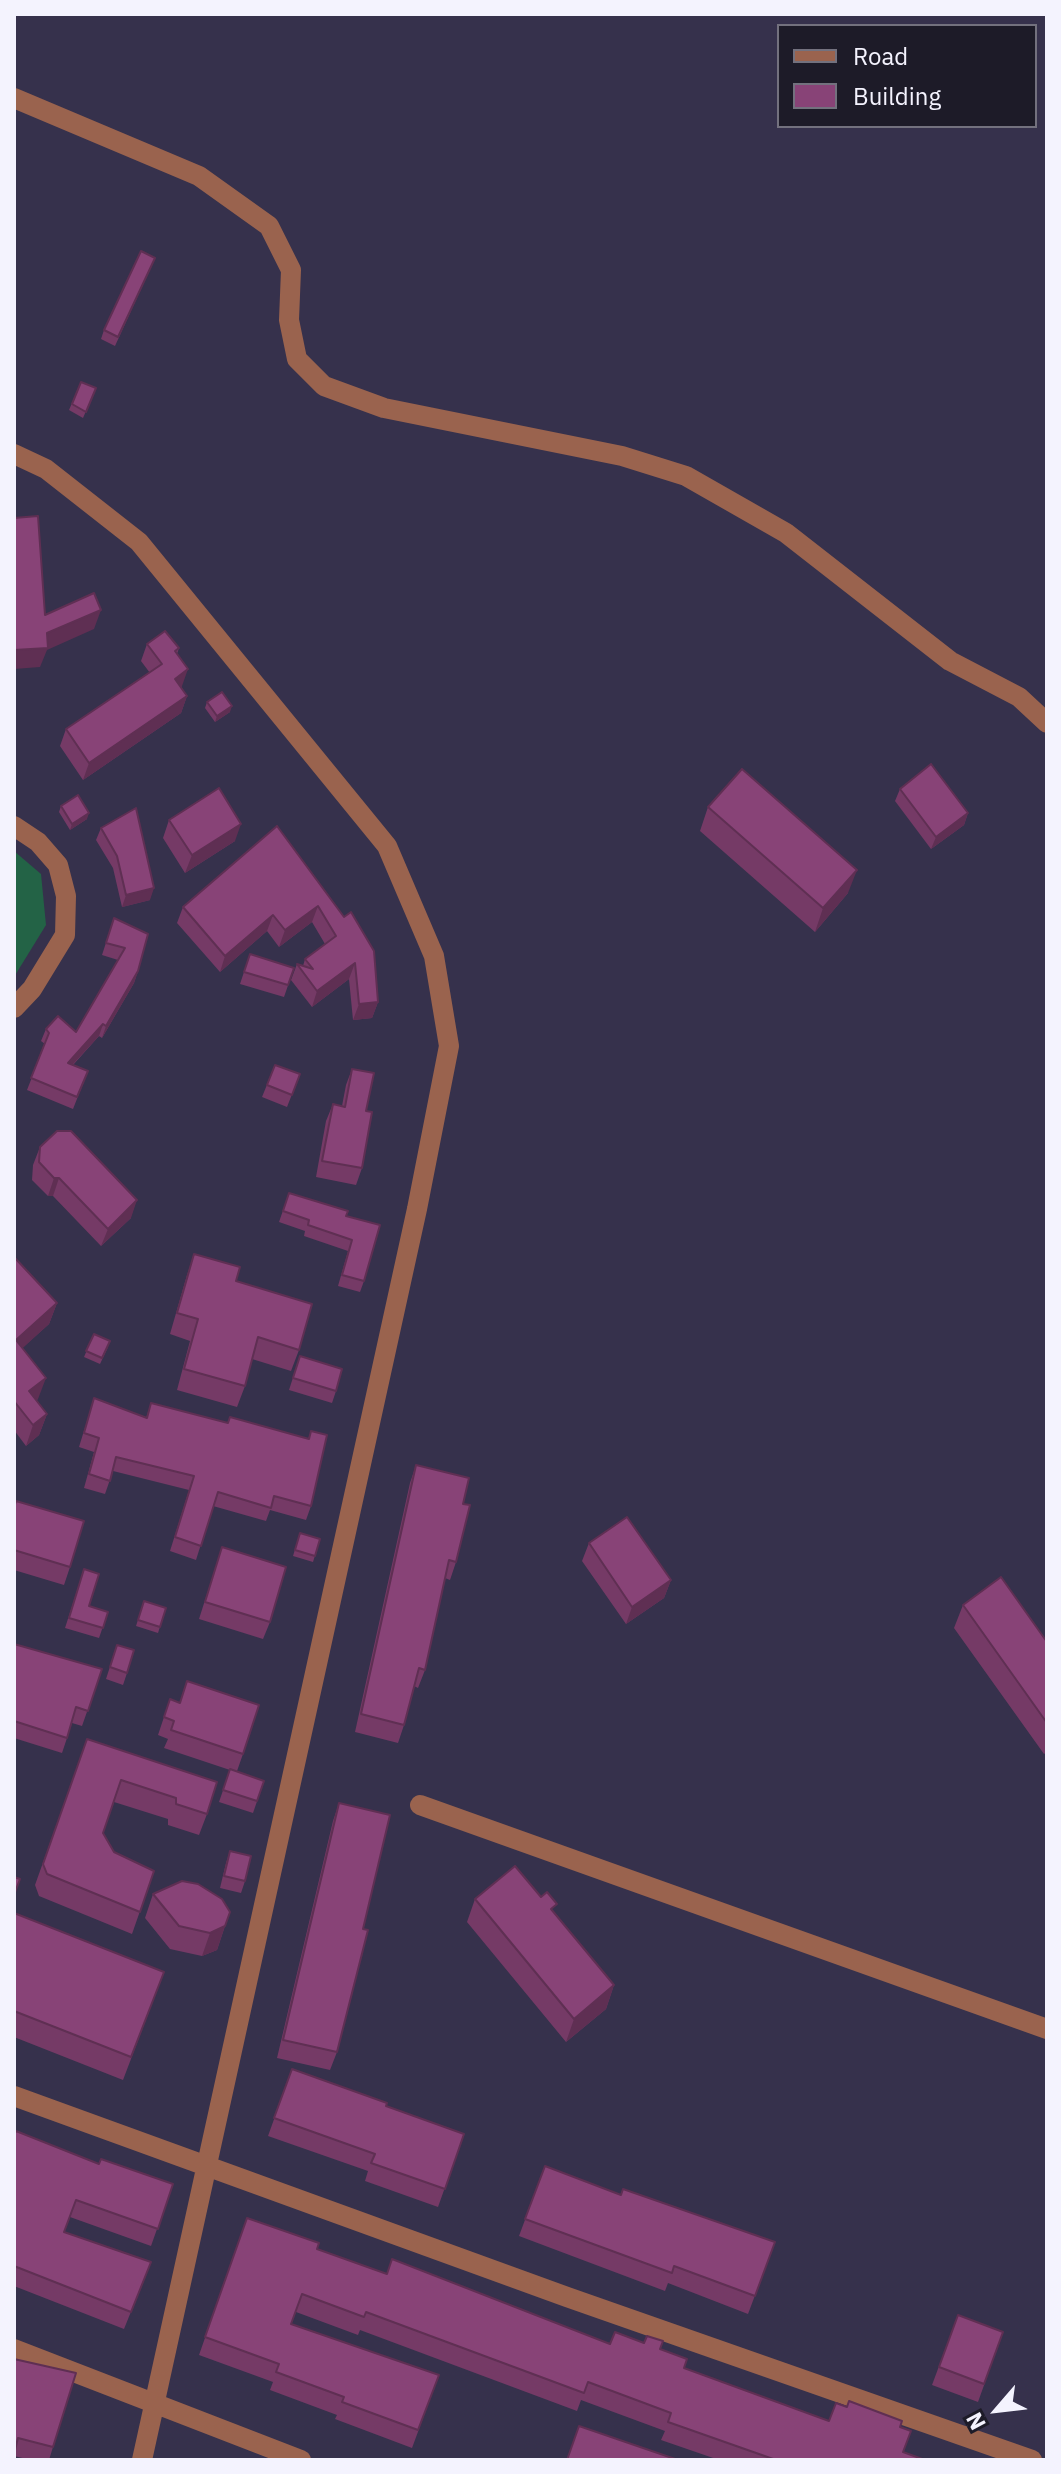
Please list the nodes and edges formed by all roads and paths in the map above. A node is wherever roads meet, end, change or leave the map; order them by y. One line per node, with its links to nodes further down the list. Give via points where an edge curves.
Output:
1 (14, 98): 3 (street, via 199,176 269,226 291,270 289,320 297,359 324,386 384,408 622,456 686,476 786,533 950,661 1019,697)
2 (14, 454): 9 (street, via 46,469 139,542 387,846 434,956 449,1046)
3 (1047, 723)
4 (14, 826): 5 (street, via 58,865 66,896 65,935)
5 (14, 1008)
6 (420, 1805): 7 (street)
7 (1047, 2029)
8 (14, 2096): 9 (street)
9 (207, 2168): 11 (street); 14 (street)
10 (14, 2349): 11 (street)
11 (155, 2401): 12 (street); 13 (street)
12 (142, 2460)
13 (301, 2460)
14 (1032, 2460)

